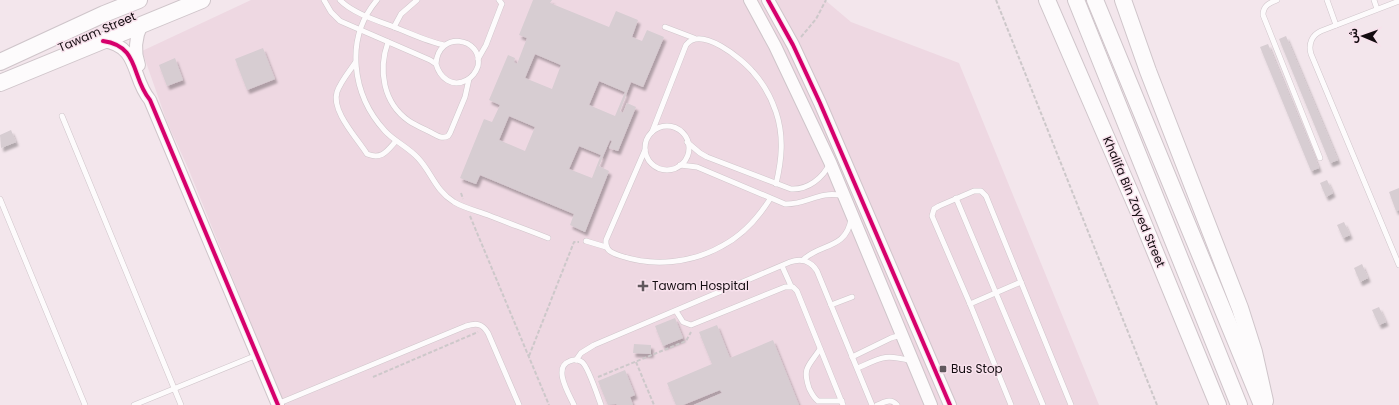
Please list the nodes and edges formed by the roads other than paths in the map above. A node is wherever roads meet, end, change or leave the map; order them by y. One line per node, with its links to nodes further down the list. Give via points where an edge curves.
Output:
1 (139, 0): 30 (main road, Tawam Street)
2 (202, 0): 20 (main road, Tawam Street)
3 (324, 0): 24 (lane, via 335,17)
4 (340, 0): 19 (lane)
5 (377, 0): 19 (lane)
6 (417, 0): 22 (lane, via 402,14)
7 (499, 0): 29 (lane, via 502,4)
8 (750, 0): 42 (street, via 775,46)
9 (768, 0): 69 (street, via 793,45 823,110)
10 (1047, 0): 88 (main road, Khalifa Bin Zayed Street, via 1140,215)
11 (1076, 0): 89 (main road, Khalifa Bin Zayed Street)
12 (1095, 0): 90 (main road)
13 (1123, 0): 91 (main road, via 1240,308 1254,352)
14 (1277, 0): 41 (lane, via 1267,5 1263,15)
15 (1327, 0): 21 (lane)
16 (1374, 0): 18 (lane)
17 (1399, 1): 18 (lane)
18 (1377, 9): 21 (lane)
19 (367, 16): 22 (lane); 24 (lane)
20 (142, 24): 26 (main road, Tawam Street); 35 (street, via 136,41 136,52)
21 (1336, 25): 54 (lane, via 1314,35 1310,42 1310,50)
22 (394, 27): 28 (lane)
23 (665, 27): 25 (lane)
24 (360, 30): 27 (lane); 31 (lane)
25 (694, 38): 37 (lane, via 686,45); 44 (lane, via 718,45 743,62 770,97 778,118 782,140)
26 (103, 40): 34 (main road, Tawam Street); 35 (street, via 118,45 126,52)
27 (388, 42): 32 (lane); 33 (lane, via 382,66 386,91 392,102 409,121 441,138 450,133)
28 (444, 45): 29 (lane, via 454,41 465,42 474,49); 32 (lane, via 436,57)
29 (478, 59): 33 (lane, via 477,69)
30 (0, 62)
31 (355, 63): 38 (lane, via 360,89 370,112); 38 (lane, via 337,91 340,115 367,154 380,156)
32 (436, 64): 33 (lane, via 442,77 448,81 455,83)
33 (469, 80)
34 (0, 84)
35 (150, 100): 65 (street)
36 (62, 116): 71 (lane)
37 (652, 132): 39 (lane, via 665,126 672,127 684,135); 40 (lane, via 645,143)
38 (396, 141): 50 (lane, via 414,154 443,193 456,203)
39 (687, 142): 43 (lane, via 687,155); 44 (lane, via 707,157)
40 (645, 150): 43 (lane, via 651,164 658,168 673,169); 52 (lane, via 606,240)
41 (1320, 158)
42 (830, 162): 44 (lane, via 818,179 802,188 791,189); 45 (street)
43 (680, 165): 48 (lane, via 696,168)
44 (776, 184)
45 (844, 196): 48 (lane, via 823,195 792,204); 49 (street)
46 (956, 198): 56 (lane, via 974,191 984,193); 58 (lane); 60 (lane, via 934,209 932,216)
47 (0, 199): 73 (lane)
48 (770, 199): 52 (lane, via 737,237 691,259 675,262 641,261 625,258 610,252)
49 (852, 214): 53 (lane, via 850,228 842,238 832,246); 63 (street)
50 (548, 238)
51 (586, 240): 52 (lane)
52 (606, 247)
53 (803, 260): 55 (lane, via 794,260); 61 (lane, via 817,271)
54 (1399, 265)
55 (782, 266): 57 (lane); 62 (lane)
56 (1021, 282): 58 (lane); 87 (lane)
57 (790, 286): 62 (lane, via 696,324 683,322); 64 (lane, via 797,291)
58 (995, 292): 60 (lane); 86 (lane)
59 (852, 296): 61 (lane)
60 (970, 304): 85 (lane)
61 (831, 305): 66 (lane)
62 (676, 311): 67 (lane, via 594,345 581,353)
63 (902, 335): 66 (lane); 68 (street); 69 (street, via 913,336 927,362)
64 (820, 349): 72 (lane); 72 (lane, via 805,372 812,395 818,401)
65 (257, 355): 71 (lane); 76 (street)
66 (852, 357): 70 (lane)
67 (576, 360): 78 (lane, via 570,360 565,364 561,374); 79 (lane, via 587,368)
68 (913, 361): 70 (lane, via 885,357); 83 (street)
69 (933, 366): 84 (street)
70 (858, 368): 80 (lane)
71 (174, 389): 74 (lane); 75 (lane)
72 (843, 403)
73 (85, 405)
74 (134, 405)
75 (181, 405)
76 (277, 405): 77 (lane, via 466,326 479,324 486,329)
77 (518, 405)
78 (574, 405)
79 (601, 405)
80 (872, 405)
81 (877, 405): 82 (lane, via 889,401)
82 (897, 405)
83 (930, 405)
84 (950, 405)
85 (1011, 405)
86 (1043, 405)
87 (1071, 405)
88 (1218, 405)
89 (1239, 405)
90 (1262, 405)
91 (1265, 405)

